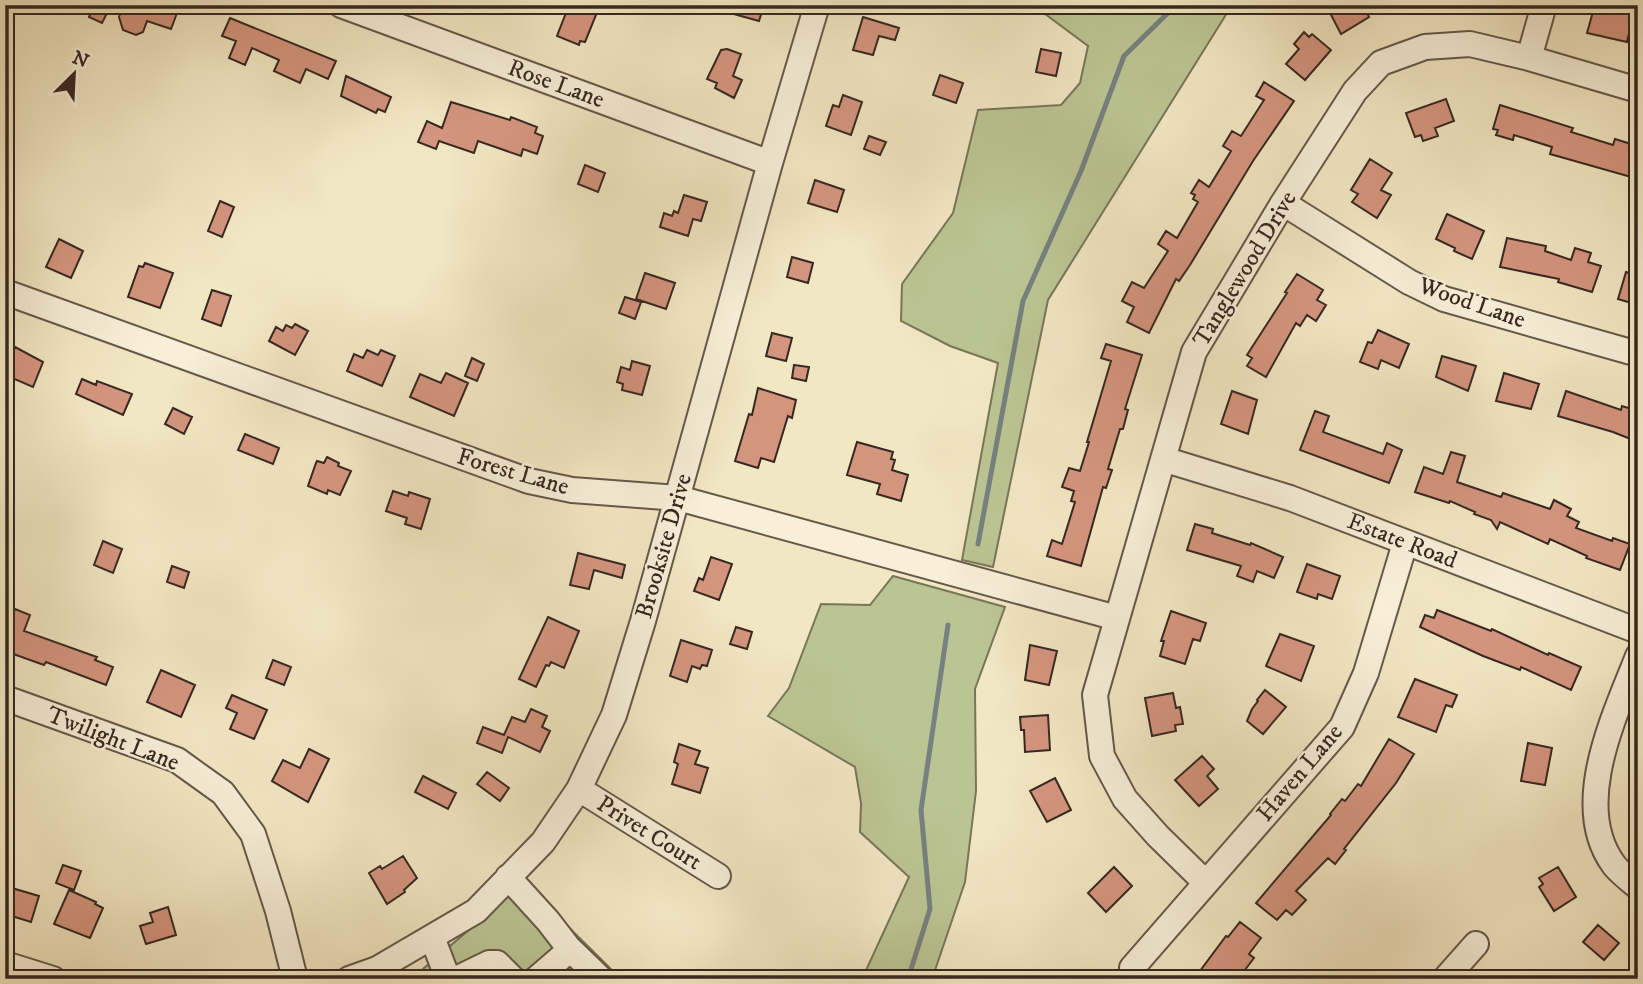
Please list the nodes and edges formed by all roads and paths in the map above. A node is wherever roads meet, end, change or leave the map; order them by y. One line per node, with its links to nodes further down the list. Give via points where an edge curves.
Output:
1 (341, 5): 6 (street, Rose Lane)
2 (817, 5): 6 (street, Brooksite Drive)
3 (1544, 5): 4 (street)
4 (1529, 58): 5 (street, Tanglewood Drive); 7 (street, Tanglewood Drive, via 1470,44 1425,47 1381,63 1355,92)
5 (1638, 90)
6 (770, 163): 11 (street, Brooksite Drive)
7 (1283, 203): 9 (street, Wood Lane, via 1444,299); 10 (street, Tanglewood Drive, via 1194,352)
8 (5, 292): 11 (street, Forest Lane, via 529,481 572,490)
9 (1638, 354)
10 (1163, 459): 12 (street, Estate Road, via 1290,498); 13 (street, Tanglewood Drive)
11 (678, 498): 13 (street, Forest Lane); 17 (street, Brooksite Drive, via 614,715)
12 (1405, 543): 14 (street, Estate Road); 20 (street, Haven Lane, via 1366,673 1342,727)
13 (1117, 618): 20 (street, Tanglewood Drive, via 1095,695 1102,755 1125,799)
14 (1638, 631)
15 (1638, 656): 21 (street, via 1600,761 1595,808 1601,840 1614,865)
16 (5, 698): 28 (street, Twilight Lane, via 177,760 223,793 253,834)
17 (579, 789): 18 (street, Privet Court); 19 (street, Brooksite Drive, via 543,842)
18 (718, 876)
19 (509, 877): 22 (street, Brooksite Drive, via 476,911); 24 (street)
20 (1206, 883): 26 (street, Haven Lane)
21 (1638, 887)
22 (432, 937): 29 (street, Brooksite Drive, via 377,969); 30 (street)
23 (1476, 944): 35 (street)
24 (568, 947): 33 (street); 34 (street)
25 (5, 964): 27 (street)
26 (1132, 968)
27 (53, 979)
28 (295, 979)
29 (349, 979)
30 (448, 979)
31 (456, 979): 32 (street, via 489,963 497,963)
32 (513, 979)
33 (536, 979)
34 (601, 979)
35 (1445, 979)

